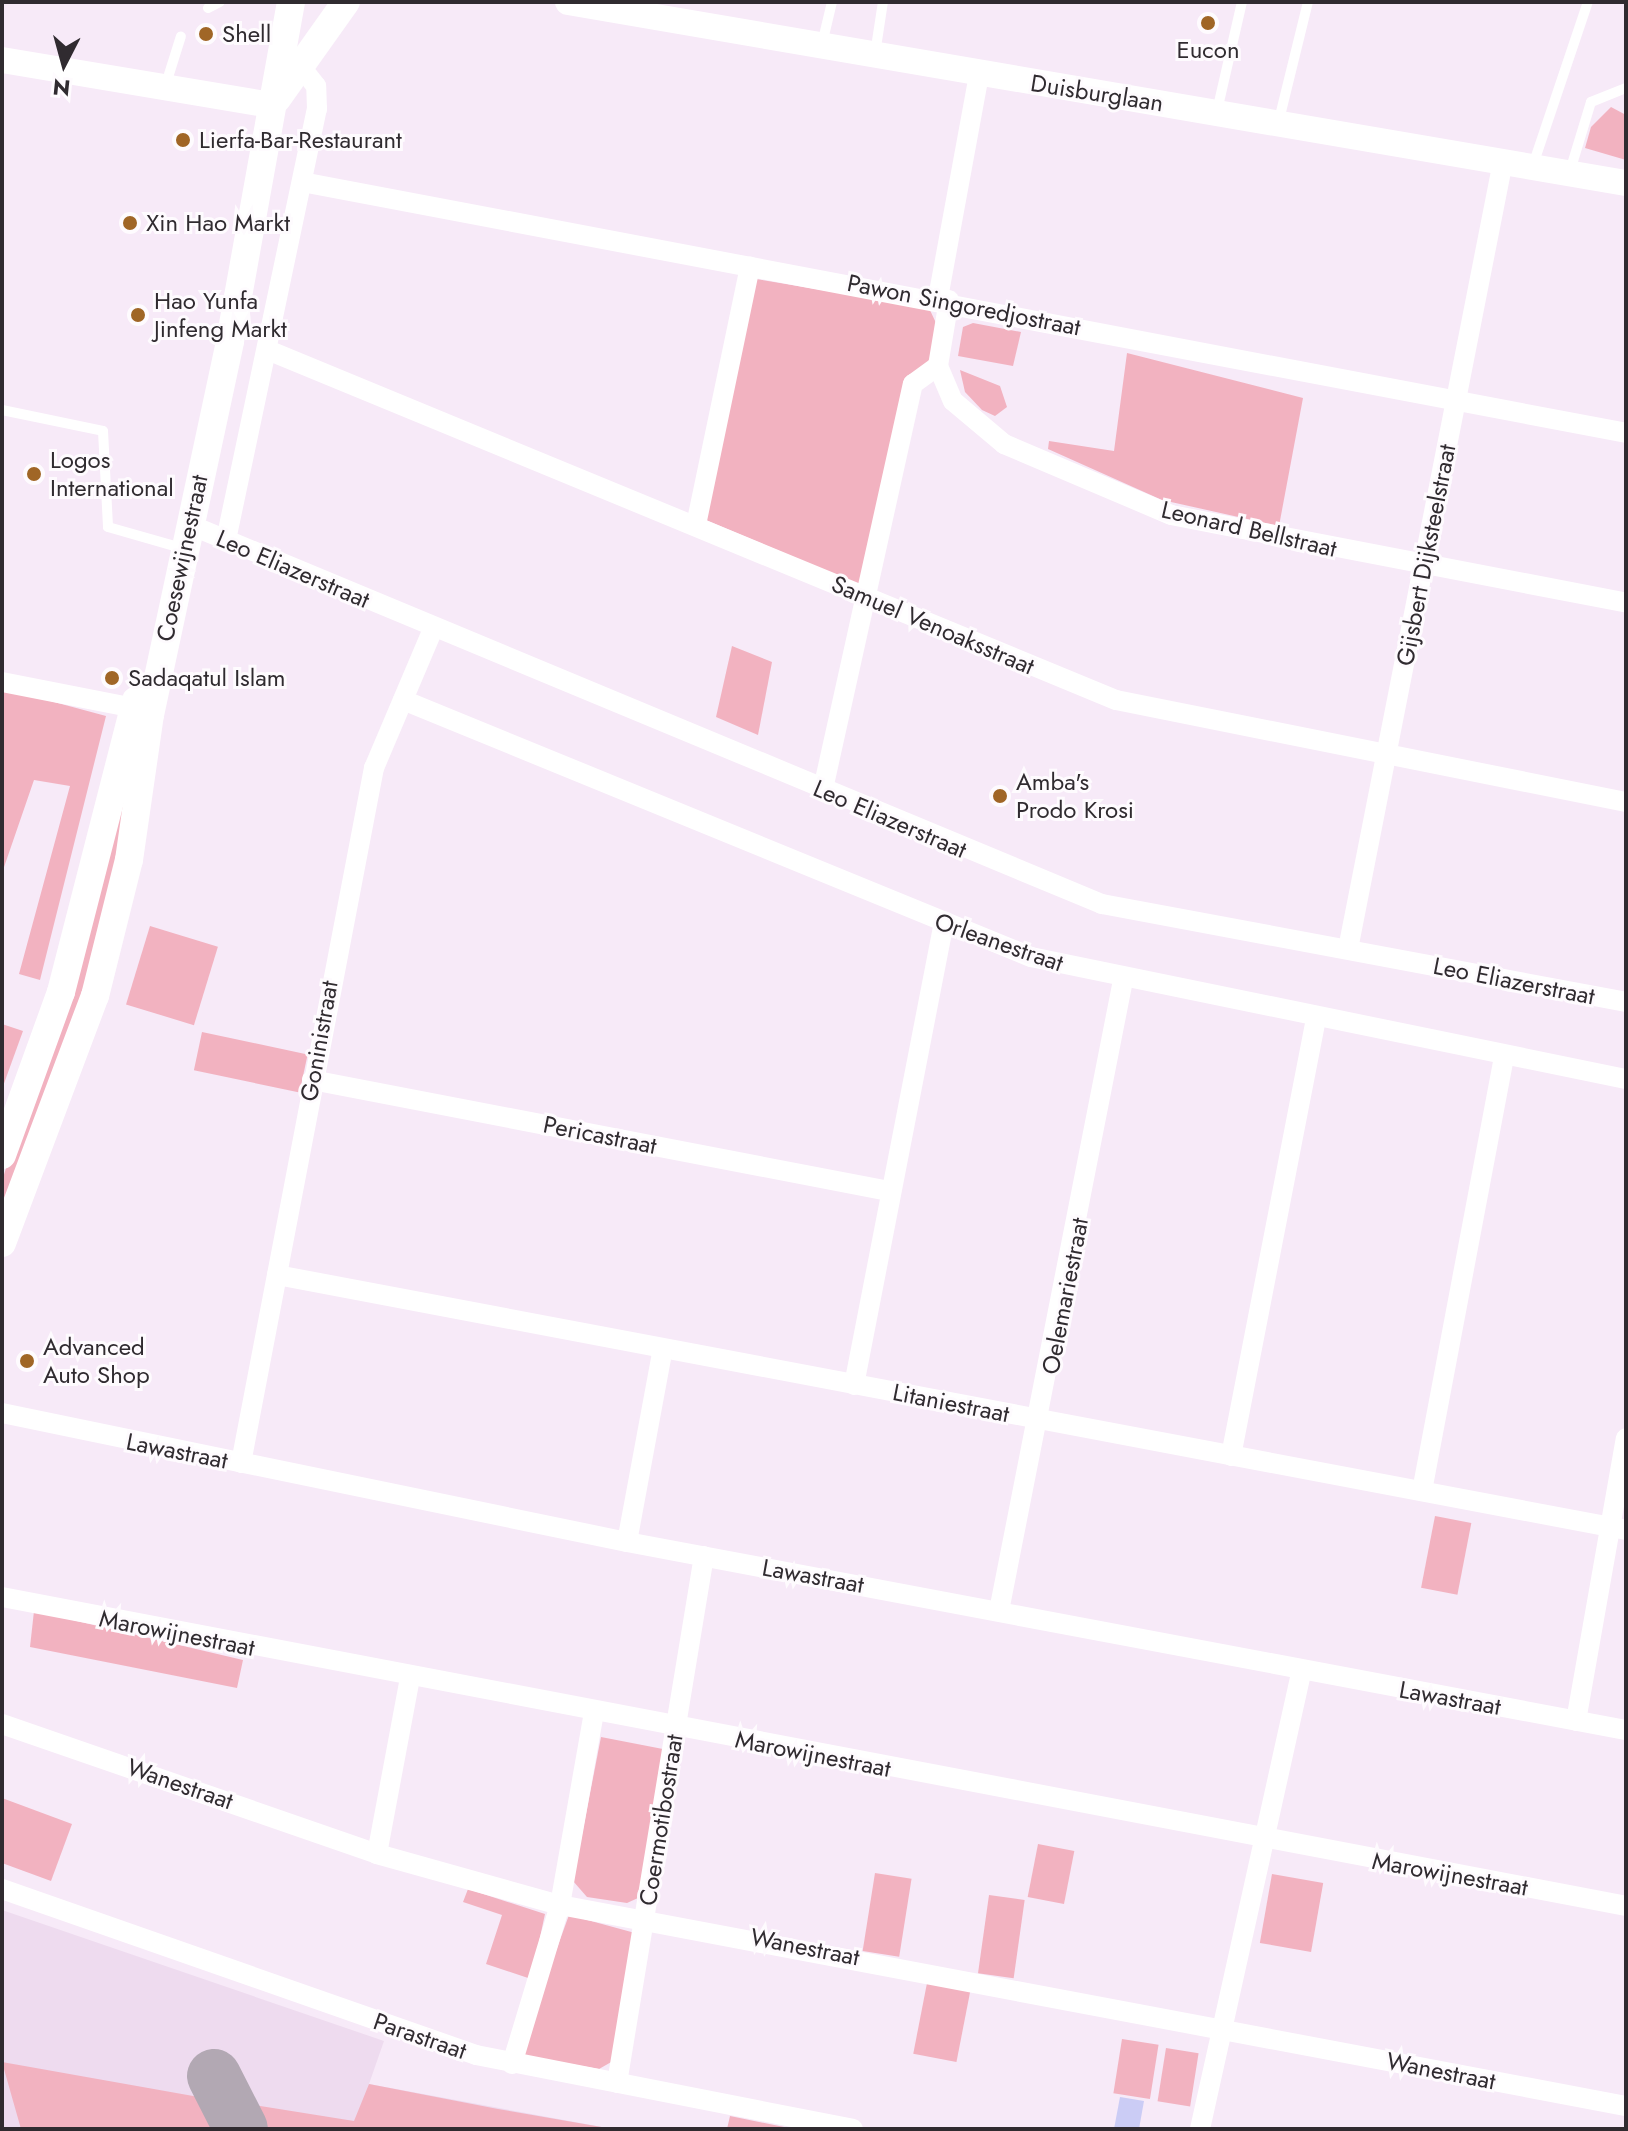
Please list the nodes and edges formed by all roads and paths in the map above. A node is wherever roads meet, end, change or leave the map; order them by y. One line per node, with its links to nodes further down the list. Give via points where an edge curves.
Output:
1 (220, 2): 12 (lane)
2 (275, 2): 21 (main road, Coesewijnestraat)
3 (291, 2): 21 (main road, Coesewijnestraat)
4 (346, 2): 17 (main road)
5 (568, 2): 11 (street, Duisburglaan)
6 (832, 2): 14 (lane)
7 (883, 2): 15 (lane)
8 (1242, 2): 22 (lane)
9 (1308, 2): 23 (lane)
10 (1588, 2): 25 (lane)
11 (612, 6): 14 (street, Duisburglaan)
12 (208, 8)
13 (181, 36): 19 (lane)
14 (822, 46): 15 (street, Duisburglaan)
15 (875, 55): 18 (street, Duisburglaan)
16 (2, 60): 19 (street)
17 (301, 67): 21 (main road); 27 (street, via 318,95)
18 (979, 74): 22 (street, Duisburglaan); 30 (street)
19 (165, 87): 21 (street)
20 (1626, 88): 26 (lane, via 1591,102)
21 (266, 104): 37 (main road, Coesewijnestraat)
22 (1217, 113): 23 (street, Duisburglaan)
23 (1278, 124): 24 (street, Duisburglaan)
24 (1503, 161): 25 (street, Duisburglaan); 33 (street, Gijsbert Dijksteelstraat)
25 (1532, 167): 26 (street, Duisburglaan)
26 (1569, 173): 28 (street, Duisburglaan)
27 (302, 182): 29 (street, Pawon Singoredjostraat); 31 (street)
28 (1626, 183)
29 (750, 267): 30 (street, Pawon Singoredjostraat); 36 (street)
30 (943, 299): 32 (street); 33 (street, Pawon Singoredjostraat)
31 (270, 351): 36 (street, Samuel Venoaksstraat); 38 (street)
32 (938, 366): 39 (street, Leonard Bellstraat, via 953,401 1004,444 1171,515); 40 (street, via 913,384)
33 (1456, 401): 35 (street, Pawon Singoredjostraat); 39 (street, Gijsbert Dijksteelstraat)
34 (2, 410): 37 (lane, via 103,431 108,527)
35 (1626, 433)
36 (696, 525): 40 (street, Samuel Venoaksstraat)
37 (179, 535): 38 (street, Leo Eliazerstraat); 45 (main road, Coesewijnestraat); 59 (main road, Coesewijnestraat, via 129,860 95,996)
38 (226, 540): 42 (street, Leo Eliazerstraat)
39 (1421, 566): 41 (street, Leonard Bellstraat); 46 (street, Gijsbert Dijksteelstraat)
40 (866, 596): 46 (street, Samuel Venoaksstraat, via 1116,700); 47 (street)
41 (1626, 603)
42 (433, 629): 44 (street, Goninistraat); 47 (street, Leo Eliazerstraat)
43 (2, 682): 45 (street)
44 (403, 700): 49 (street, Orleanestraat); 56 (street, Goninistraat, via 374,768)
45 (134, 708): 57 (main road, Coesewijnestraat, via 61,992)
46 (1388, 755): 48 (street, Samuel Venoaksstraat); 50 (street, Gijsbert Dijksteelstraat)
47 (823, 789): 50 (street, Leo Eliazerstraat, via 1102,904)
48 (1626, 802)
49 (944, 924): 51 (street, Orleanestraat, via 1031,957); 58 (street)
50 (1348, 949): 52 (street, Leo Eliazerstraat)
51 (1123, 980): 53 (street, Orleanestraat); 64 (street, Oelemariestraat)
52 (1626, 1002)
53 (1316, 1019): 54 (street, Orleanestraat); 66 (street)
54 (1504, 1055): 55 (street, Orleanestraat); 68 (street)
55 (1626, 1079)
56 (312, 1080): 58 (street, Pericastraat); 60 (street, Goninistraat)
57 (2, 1155)
58 (889, 1191): 62 (street)
59 (2, 1243)
60 (277, 1275): 61 (street, Litaniestraat); 67 (street, Goninistraat)
61 (663, 1348): 62 (street, Litaniestraat); 70 (street)
62 (854, 1385): 64 (street, Litaniestraat)
63 (2, 1413): 67 (street, Lawastraat)
64 (1041, 1420): 66 (street, Litaniestraat); 73 (street, Oelemariestraat)
65 (1626, 1438): 69 (street)
66 (1231, 1456): 68 (street, Litaniestraat)
67 (241, 1463): 70 (street, Lawastraat)
68 (1422, 1491): 69 (street, Litaniestraat)
69 (1618, 1528): 77 (street)
70 (627, 1542): 71 (street, Lawastraat)
71 (704, 1556): 73 (street, Lawastraat); 79 (street, Coermotibostraat)
72 (2, 1597): 75 (street, Marowijnestraat)
73 (999, 1611): 74 (street, Lawastraat)
74 (1302, 1670): 77 (street, Lawastraat); 81 (street)
75 (410, 1677): 76 (street, Marowijnestraat); 82 (street)
76 (594, 1712): 79 (street, Marowijnestraat); 84 (street)
77 (1576, 1721): 80 (street, Lawastraat)
78 (2, 1724): 82 (street, Wanestraat)
79 (676, 1728): 81 (street, Marowijnestraat); 86 (street, Coermotibostraat)
80 (1626, 1730)
81 (1265, 1840): 85 (street, Marowijnestraat); 87 (street)
82 (377, 1854): 84 (street, Wanestraat)
83 (2, 1889): 88 (street, Parastraat)
84 (560, 1905): 86 (street, Wanestraat); 88 (street)
85 (1626, 1906)
86 (645, 1916): 87 (street, Wanestraat); 89 (street, Coermotibostraat)
87 (1220, 2029): 90 (street, Wanestraat); 92 (street)
88 (512, 2064): 89 (street, Parastraat)
89 (617, 2083): 91 (street, Parastraat)
90 (1626, 2106)
91 (853, 2129)
92 (1200, 2129)

